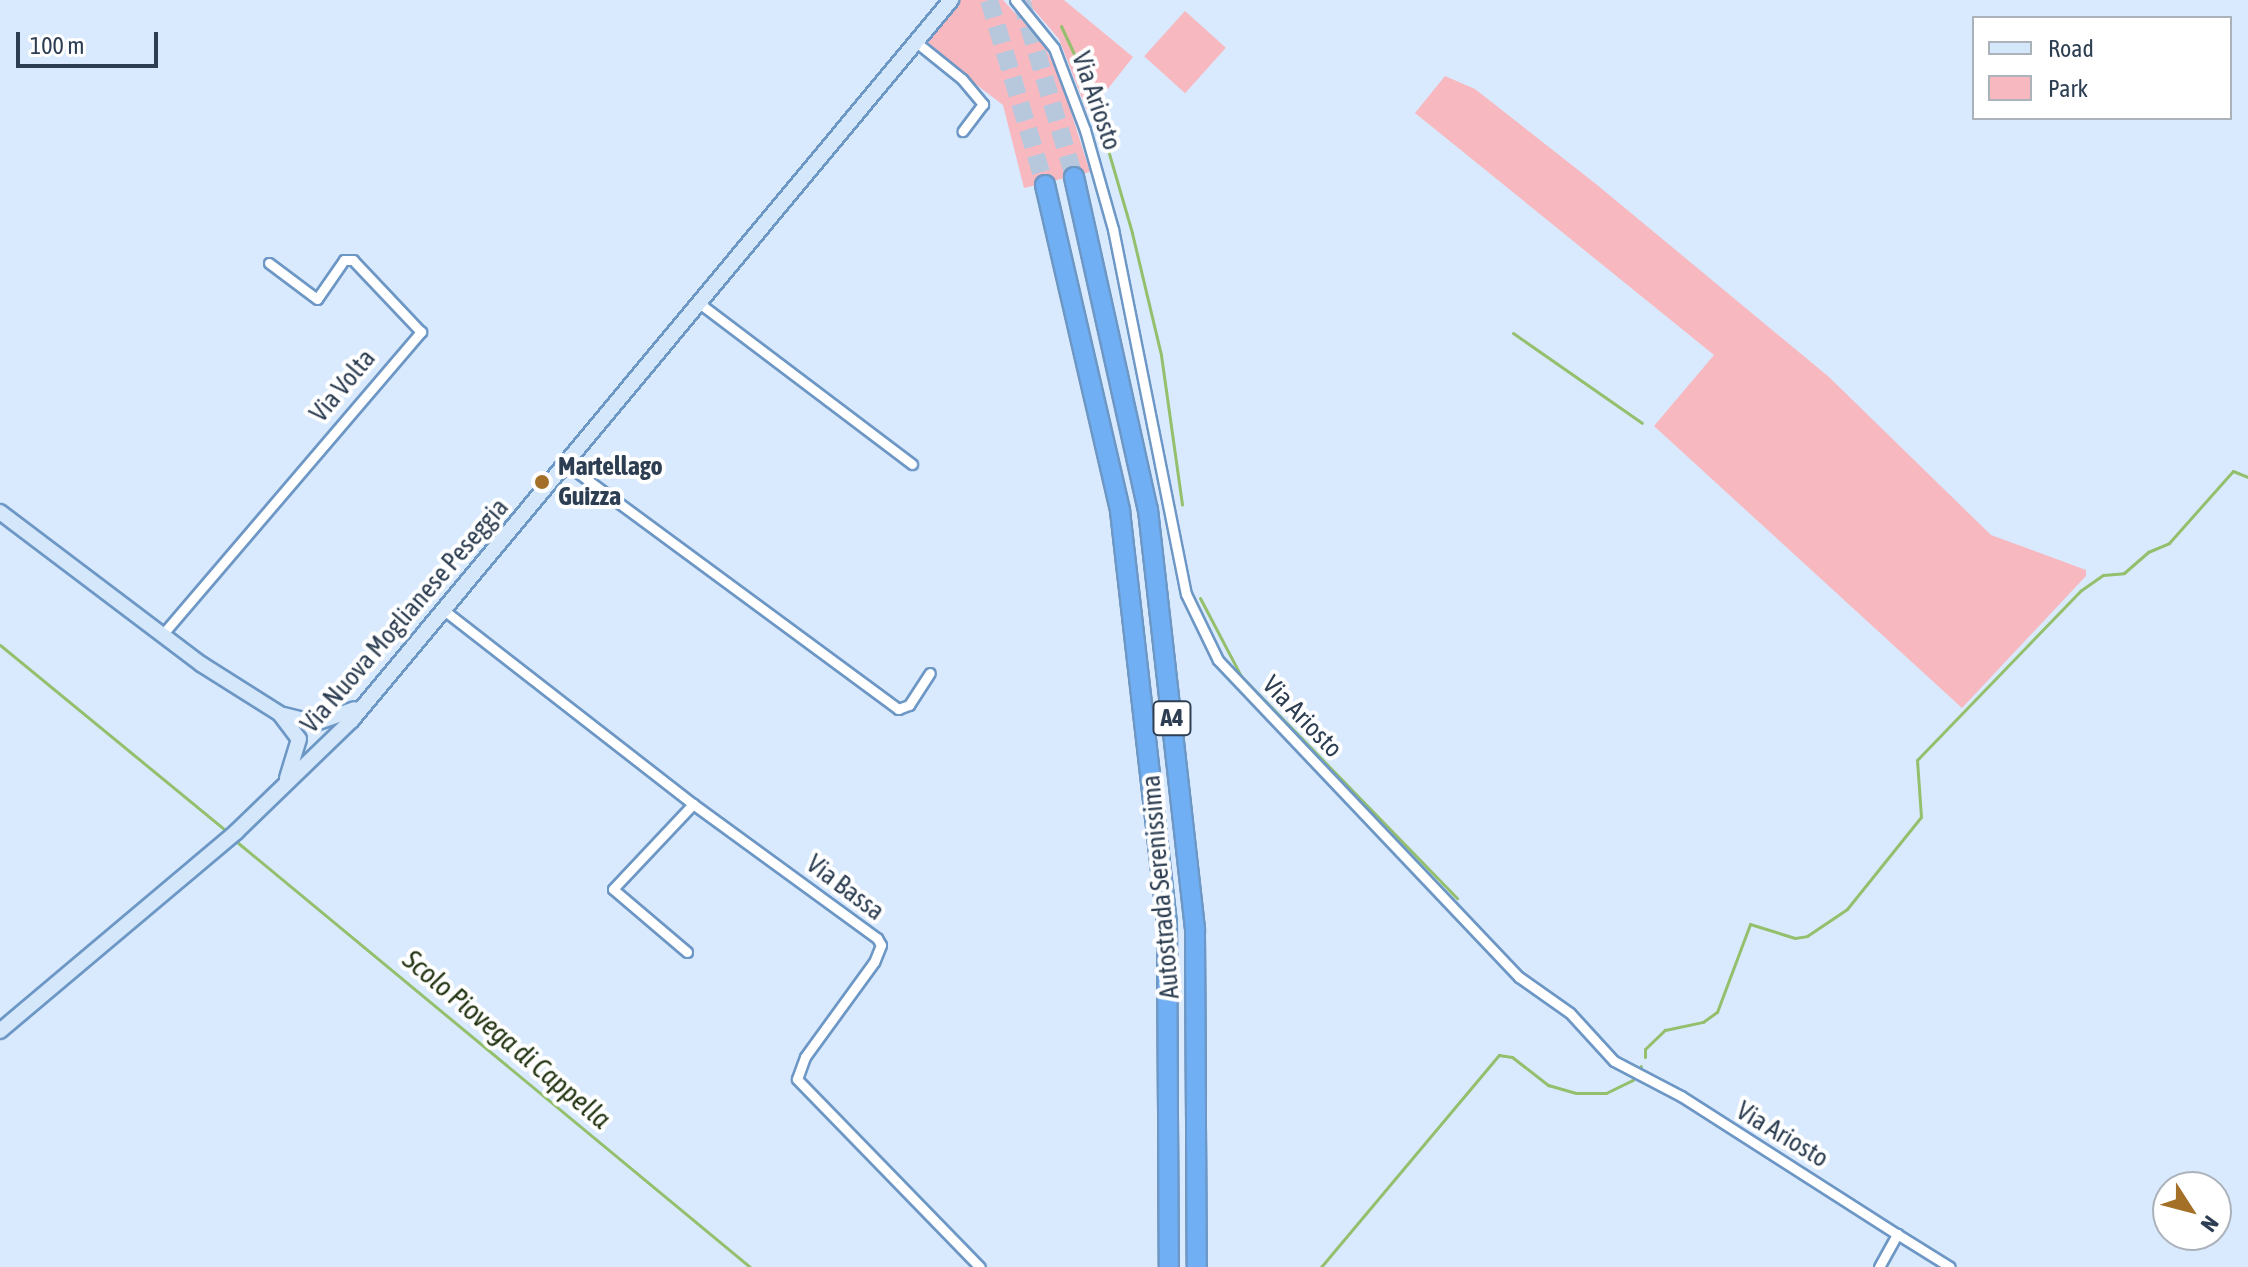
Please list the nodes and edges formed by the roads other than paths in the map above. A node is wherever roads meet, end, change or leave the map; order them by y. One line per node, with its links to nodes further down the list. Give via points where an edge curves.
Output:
1 (1015, 0): 24 (street, Via Ariosto, via 1054,48 1085,130 1113,229 1186,594 1218,660 1519,977 1570,1013 1614,1061 1681,1096)
2 (949, 1): 3 (main road, Via Nuova Moglianese Peseggia)
3 (916, 42): 4 (street, via 962,79 983,104); 8 (main road, Via Nuova Moglianese Peseggia)
4 (963, 131)
5 (1074, 177): 27 (highway, Autostrada Serenissima / A4, via 1152,542 1195,931)
6 (1045, 185): 26 (highway, Autostrada Serenissima / A4, via 1120,511 1167,923)
7 (269, 263): 13 (street, Via Volta, via 317,299 344,260 353,260 421,332)
8 (699, 303): 9 (main road, Via Nuova Moglianese Peseggia); 10 (street)
9 (566, 464): 12 (main road, Via Nuova Moglianese Peseggia); 14 (street, via 898,709 906,709)
10 (912, 464)
11 (0, 512): 13 (main road)
12 (445, 611): 15 (main road, Via Nuova Moglianese Peseggia); 21 (street, Via Bassa)
13 (162, 635): 16 (main road)
14 (930, 673)
15 (369, 700): 17 (main road, via 340,718); 19 (main road, Via Nuova Moglianese Peseggia)
16 (280, 714): 17 (main road); 18 (main road)
17 (307, 723): 19 (main road, via 319,735)
18 (299, 739): 19 (main road); 20 (main road, via 296,763)
19 (322, 751): 20 (main road, Via Nuova Moglianese Peseggia)
20 (275, 796): 23 (main road, Via Nuova Moglianese Peseggia)
21 (693, 804): 22 (street, via 613,889); 25 (street, Via Bassa, via 877,938 881,945 874,962 805,1057 797,1079)
22 (687, 952)
23 (0, 1031)
24 (1897, 1234): 28 (street); 29 (street, Via Ariosto)
25 (980, 1267)
26 (1169, 1267)
27 (1197, 1267)
28 (1879, 1267)
29 (1950, 1267)

